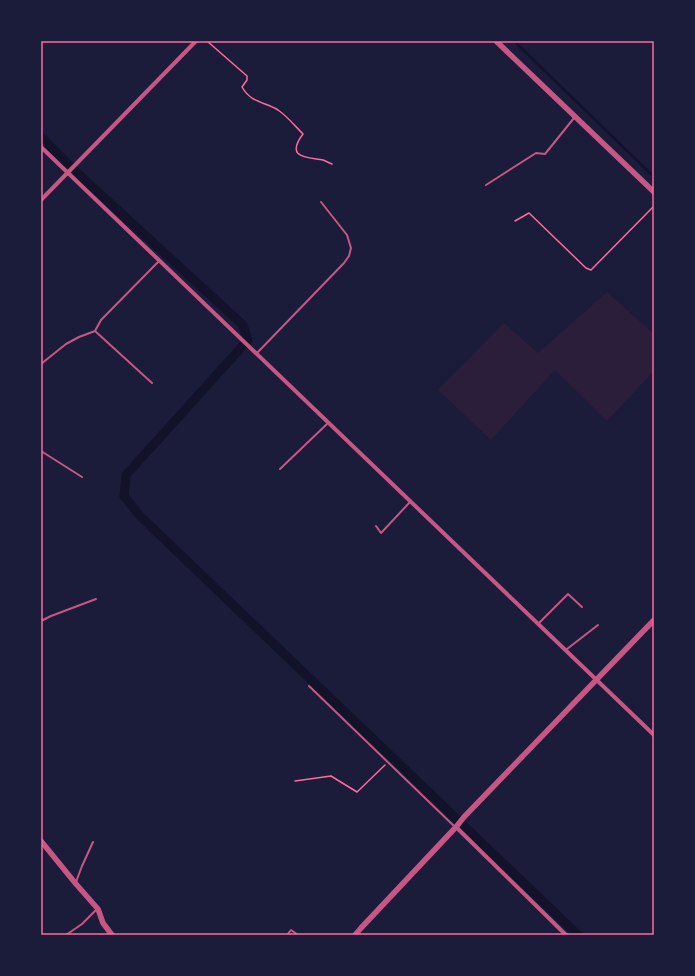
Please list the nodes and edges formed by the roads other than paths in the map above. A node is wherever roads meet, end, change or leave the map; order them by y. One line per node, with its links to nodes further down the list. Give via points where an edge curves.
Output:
1 (196, 41): 5 (street)
2 (496, 41): 3 (street)
3 (575, 116): 6 (lane, via 545,154 536,153); 7 (street)
4 (41, 147): 5 (street)
5 (67, 173): 8 (street); 10 (street)
6 (486, 185)
7 (654, 192)
8 (41, 200)
9 (321, 202): 12 (lane, via 347,235 351,248 349,256)
10 (159, 261): 11 (lane, via 101,320); 12 (street)
11 (95, 331): 13 (lane, via 66,344); 14 (lane)
12 (257, 353): 15 (street)
13 (41, 364)
14 (152, 384)
15 (328, 422): 17 (lane); 19 (street)
16 (41, 451): 18 (lane)
17 (280, 470)
18 (82, 477)
19 (411, 502): 20 (lane, via 381,533); 25 (street)
20 (376, 526)
21 (96, 599): 24 (lane)
22 (582, 607): 25 (lane, via 568,594)
23 (654, 620): 28 (street)
24 (41, 621)
25 (538, 624): 27 (street)
26 (598, 626): 27 (lane)
27 (566, 650): 28 (street)
28 (596, 679): 30 (street); 31 (street)
29 (309, 686): 31 (lane)
30 (654, 735)
31 (456, 827): 40 (street); 41 (street)
32 (41, 841): 34 (street)
33 (93, 842): 34 (lane)
34 (76, 884): 35 (street)
35 (98, 909): 36 (lane); 37 (street, via 103,923)
36 (66, 935)
37 (112, 935)
38 (287, 935): 39 (lane, via 291,930)
39 (298, 935)
40 (355, 935)
41 (566, 935)

